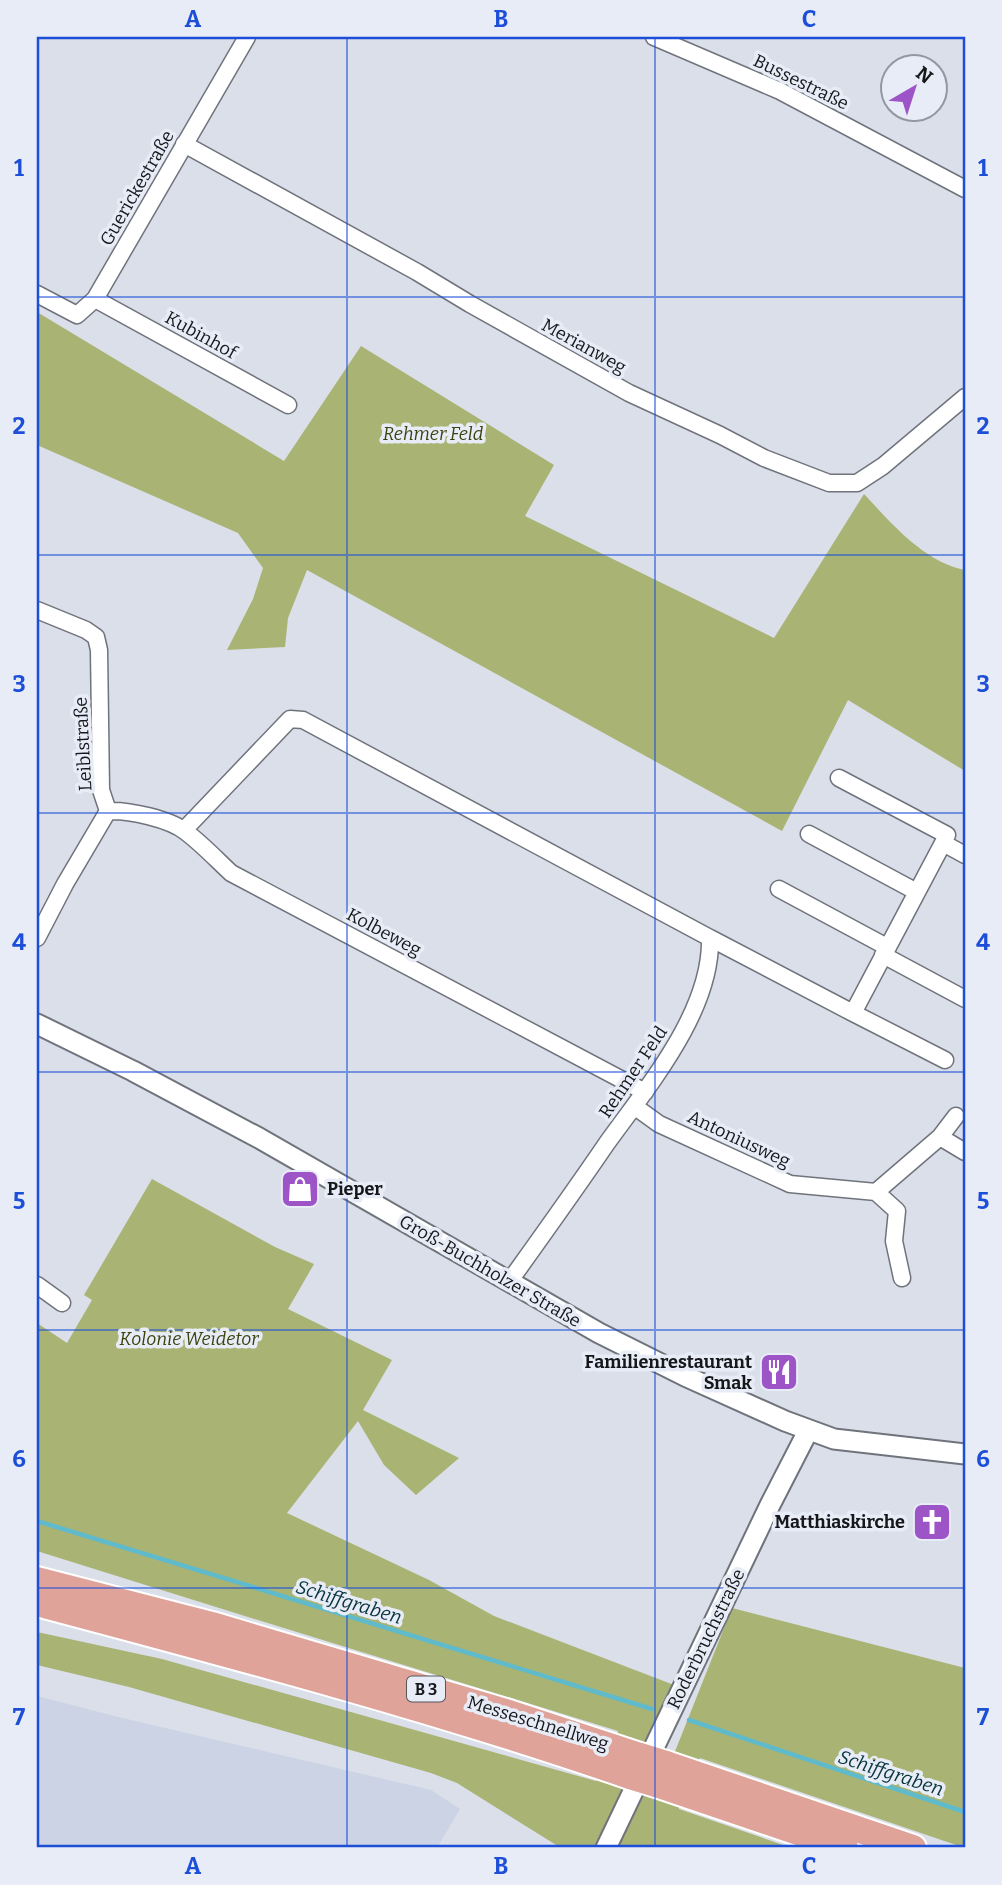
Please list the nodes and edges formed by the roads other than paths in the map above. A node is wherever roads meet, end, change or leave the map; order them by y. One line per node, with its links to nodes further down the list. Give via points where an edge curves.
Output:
1 (247, 37): 3 (street, Guerickestraße)
2 (654, 37): 4 (street, Bussestraße, via 780,90)
3 (184, 144): 6 (street, Guerickestraße); 7 (street, Merianweg, via 629,393 764,458 829,483 857,483)
4 (965, 189)
5 (37, 294): 6 (street, via 77,315)
6 (95, 299): 8 (street, Kubinhof)
7 (965, 397)
8 (289, 405)
9 (37, 610): 11 (street, Leiblstraße, via 96,637 102,790)
10 (839, 778): 14 (street, via 947,835)
11 (108, 811): 12 (street, Kolbeweg, via 152,818); 18 (street, Leiblstraße)
12 (184, 830): 19 (street, via 290,719 303,720); 25 (street, Kolbeweg, via 231,873)
13 (809, 834): 17 (street)
14 (943, 843): 15 (street); 17 (street)
15 (965, 855)
16 (779, 889): 20 (street)
17 (916, 892): 20 (street)
18 (37, 938)
19 (710, 938): 22 (street); 25 (street, Rehmer Feld, via 710,954 686,1026)
20 (885, 951): 21 (street); 22 (street)
21 (965, 999)
22 (853, 1013): 24 (street)
23 (37, 1024): 32 (street, Groß-Buchholzer Straße, via 259,1138)
24 (945, 1060)
25 (645, 1091): 26 (street, Rehmer Feld)
26 (634, 1106): 30 (street, Antoniusweg, via 659,1124 790,1184); 32 (street, Rehmer Feld)
27 (956, 1116): 28 (street)
28 (940, 1137): 29 (street); 30 (street)
29 (965, 1152)
30 (876, 1192): 31 (street, via 897,1211 894,1241)
31 (902, 1278)
32 (509, 1282): 35 (street, Groß-Buchholzer Straße, via 664,1366)
33 (37, 1285): 34 (street)
34 (62, 1303)
35 (808, 1431): 36 (street, Groß-Buchholzer Straße, via 856,1443); 43 (street, Roderbruchstraße)
36 (965, 1454)
37 (37, 1580): 41 (highway, Messeschnellweg / B 3, via 212,1625 509,1713)
38 (37, 1603): 40 (highway, Messeschnellweg / B 3)
39 (37, 1614): 40 (highway)
40 (172, 1639): 41 (highway, Messeschnellweg / B 3, via 461,1722)
41 (635, 1766): 42 (highway, Messeschnellweg / B 3, bridge)
42 (661, 1774): 44 (highway, Messeschnellweg / B 3); 45 (highway, Messeschnellweg / B 3)
43 (606, 1848)
44 (845, 1848)
45 (913, 1848)

